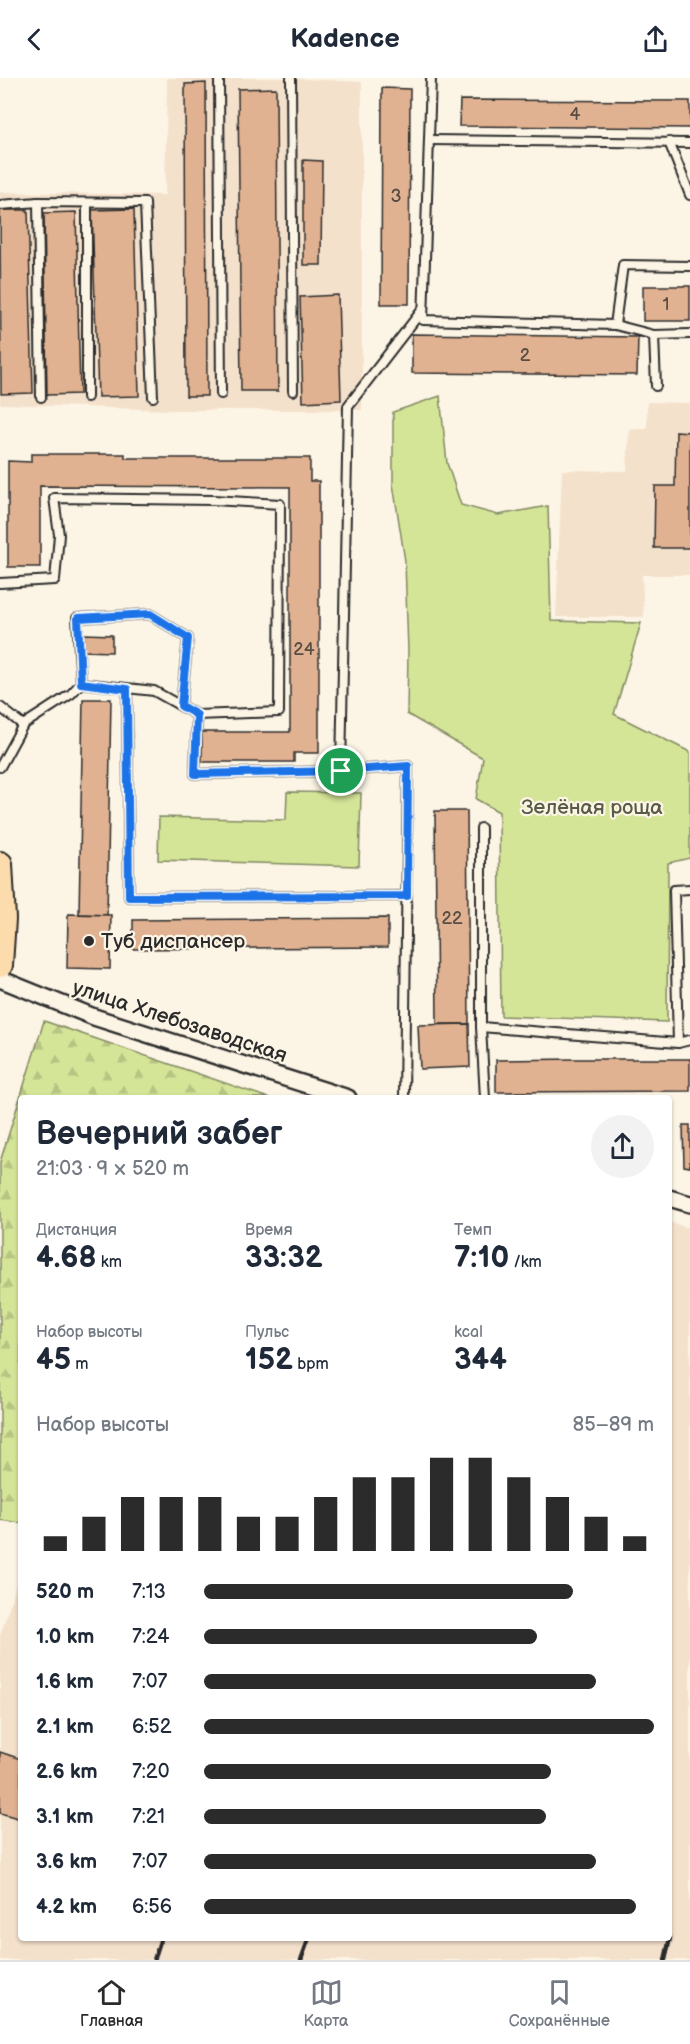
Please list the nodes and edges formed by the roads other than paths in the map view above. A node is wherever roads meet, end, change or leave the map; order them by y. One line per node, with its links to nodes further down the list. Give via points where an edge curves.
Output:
1 (219, 78): 18 (lane)
2 (291, 78): 17 (lane)
3 (431, 78): 4 (lane)
4 (429, 140): 5 (lane); 12 (lane)
5 (669, 142): 6 (lane); 7 (lane)
6 (690, 142)
7 (690, 195)
8 (38, 202): 9 (lane); 10 (lane); 19 (lane)
9 (87, 203): 20 (lane); 21 (lane, via 145,203)
10 (0, 205)
11 (690, 266): 13 (lane, via 623,265)
12 (424, 308): 13 (lane, via 423,320); 30 (lane, via 348,406)
13 (615, 325): 14 (lane)
14 (654, 334): 15 (lane); 16 (lane)
15 (690, 334)
16 (656, 386)
17 (293, 391)
18 (221, 394)
19 (41, 397)
20 (87, 397)
21 (153, 397)
22 (0, 583): 27 (lane, via 55,580 59,535 54,498 280,504 279,711)
23 (81, 683): 24 (lane); 25 (lane, via 78,618 150,614 188,638); 28 (lane, via 71,694)
24 (127, 689): 25 (lane, via 154,691); 34 (lane, via 129,897)
25 (181, 706): 27 (lane)
26 (0, 707): 28 (lane)
27 (197, 715): 30 (lane, via 195,774)
28 (23, 725): 29 (lane)
29 (0, 768)
30 (341, 771): 34 (lane, via 408,766)
31 (481, 828): 37 (lane)
32 (0, 864): 35 (main road)
33 (690, 889): 39 (lane, via 674,890)
34 (407, 896): 41 (lane)
35 (0, 965)
36 (0, 979): 40 (street, улица Хлебозаводская, via 94,1017)
37 (481, 1027): 39 (lane); 42 (lane)
38 (690, 1040): 39 (lane)
39 (678, 1043)
40 (337, 1095)
41 (404, 1095)
42 (485, 1095)
43 (672, 1199): 44 (street)
44 (690, 1204)

